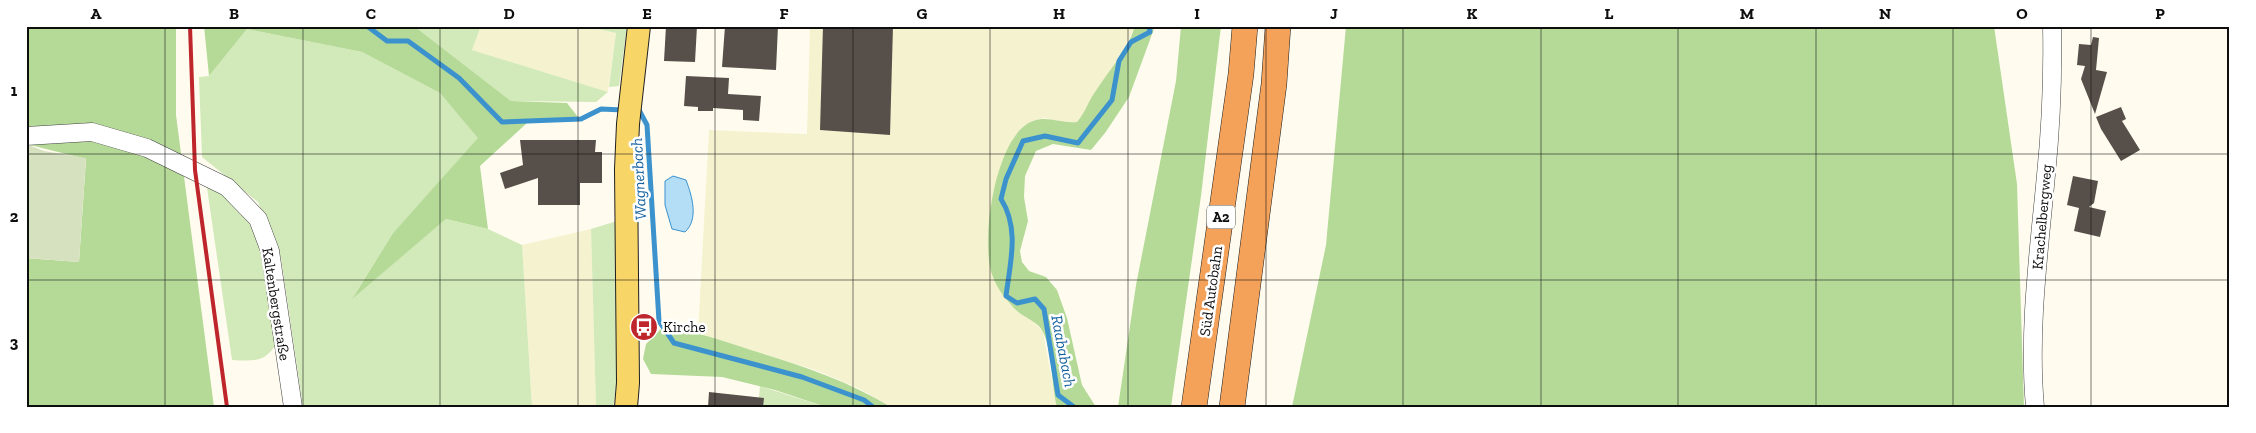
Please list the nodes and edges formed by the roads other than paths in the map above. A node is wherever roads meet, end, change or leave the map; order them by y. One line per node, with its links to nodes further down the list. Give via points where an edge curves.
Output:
1 (639, 26): 7 (main road, via 628,124)
2 (1245, 26): 8 (highway, Süd Autobahn / A2)
3 (1278, 26): 9 (highway, A2, via 1274,84)
4 (2052, 26): 10 (street, Krachelbergweg, via 2047,172 2031,362)
5 (26, 136): 6 (street, Kaltenbergstraße, via 92,132 147,148 227,187 258,219 270,251)
6 (293, 407)
7 (626, 407)
8 (1194, 407)
9 (1232, 407)
10 (2035, 407)

